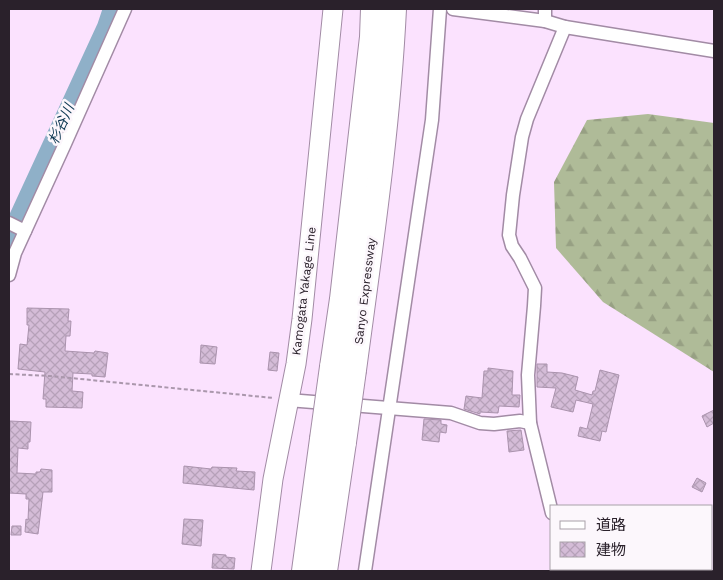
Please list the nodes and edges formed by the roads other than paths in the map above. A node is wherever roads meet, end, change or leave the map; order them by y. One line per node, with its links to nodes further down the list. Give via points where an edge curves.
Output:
1 (125, 9): 11 (street, via 64,146)
2 (333, 9): 13 (main road, Kamogata Yakage Line, via 306,290)
3 (373, 9): 9 (highway, Sanyo Expressway)
4 (394, 9): 9 (highway, Sanyo Expressway)
5 (440, 9): 14 (street, via 432,120)
6 (453, 9): 7 (street)
7 (545, 15): 8 (street)
8 (565, 27): 10 (street); 15 (street, via 526,119 509,234 512,246 535,288 528,375)
9 (382, 38): 16 (highway, Sanyo Expressway, bridge, via 380,171)
10 (714, 51)
11 (18, 227): 12 (street)
12 (9, 275)
13 (288, 400): 14 (street); 18 (main road, Kamogata Yakage Line)
14 (390, 407): 15 (street, via 451,413 487,424); 21 (street)
15 (530, 423): 17 (street)
16 (333, 441): 19 (highway, Sanyo Expressway); 20 (highway, Sanyo Expressway)
17 (550, 505)
18 (261, 571)
19 (304, 571)
20 (325, 571)
21 (365, 571)

